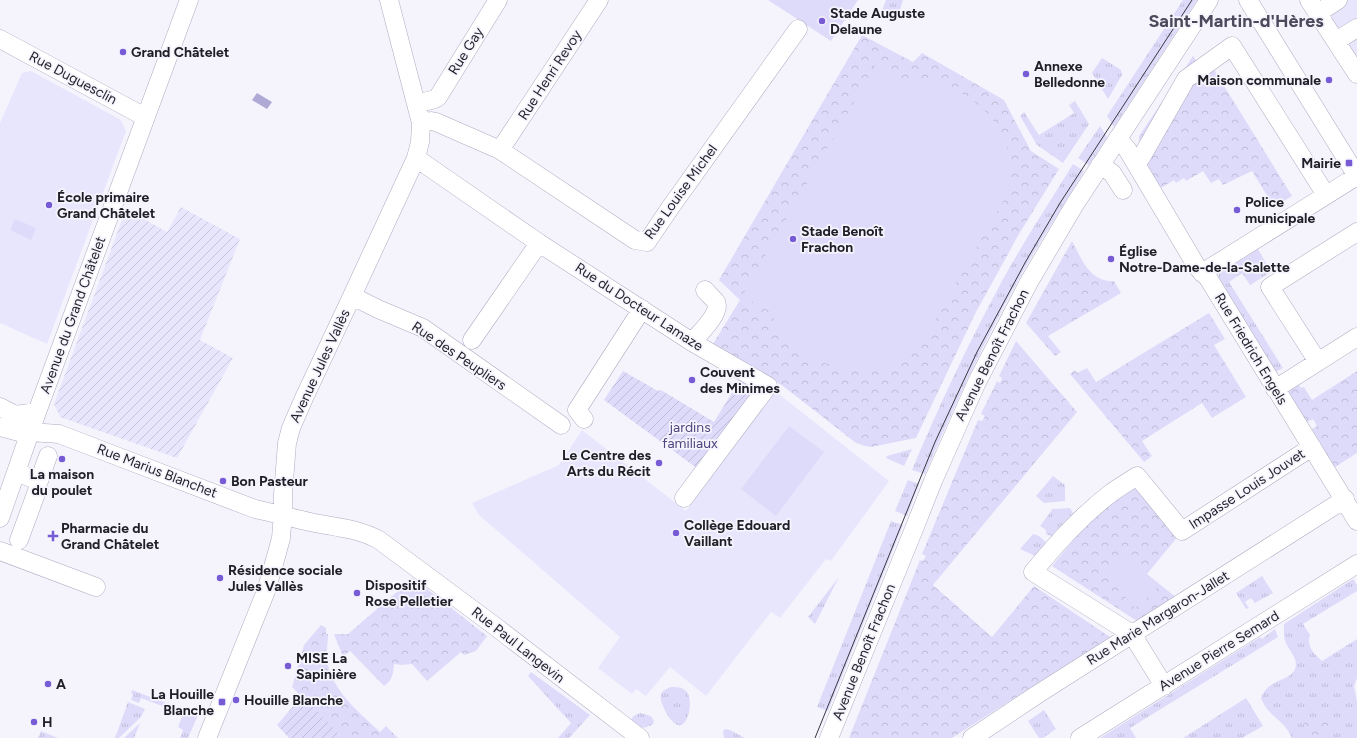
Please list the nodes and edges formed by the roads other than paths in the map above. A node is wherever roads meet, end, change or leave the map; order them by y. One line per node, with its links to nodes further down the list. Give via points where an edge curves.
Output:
1 (189, 0): 15 (street, Avenue du Grand Châtelet)
2 (389, 0): 14 (street, Avenue Jules Vallès)
3 (498, 0): 14 (street, Rue Gay, via 438,97)
4 (599, 0): 18 (street, Rue Henri Revoy)
5 (1209, 0): 17 (street, Avenue Benoît Frachon)
6 (1248, 0): 22 (street)
7 (1338, 0): 8 (street)
8 (1313, 6): 12 (street)
9 (1357, 28): 12 (street)
10 (798, 29): 18 (street, Rue Louise Michel, via 647,242 635,240)
11 (0, 39): 15 (street, Rue Duguesclin)
12 (1336, 41): 13 (street)
13 (1357, 74)
14 (424, 102): 16 (street, Avenue Jules Vallès)
15 (145, 117): 37 (street, Avenue du Grand Châtelet)
16 (428, 122): 18 (street, Rue Louise Michel); 19 (street, Avenue Jules Vallès)
17 (1118, 138): 20 (street, Avenue Benoît Frachon); 21 (street, Rue Friedrich Engels)
18 (500, 150)
19 (416, 158): 26 (street, Rue du Docteur Lamaze); 29 (street, Avenue Jules Vallès)
20 (1100, 164): 23 (street, via 1112,173); 61 (street, Avenue Benoît Frachon, via 1029,282 977,382 932,482)
21 (1136, 164): 24 (street, via 1186,79 1232,46); 27 (street, Rue Friedrich Engels)
22 (1357, 176): 24 (street)
23 (1123, 190)
24 (1326, 195): 27 (street)
25 (1357, 232): 34 (street, via 1270,287)
26 (539, 243): 30 (street, Rue du Docteur Lamaze); 32 (street)
27 (1202, 273): 35 (street, Rue Friedrich Engels, via 1208,278)
28 (705, 290): 33 (street, via 717,308)
29 (352, 296): 39 (street, Rue des Peupliers, via 423,328); 50 (street, Avenue Jules Vallès, via 291,428 287,443)
30 (642, 309): 33 (street, Rue du Docteur Lamaze); 38 (street, via 577,410)
31 (1357, 337): 34 (street)
32 (472, 340)
33 (692, 342): 46 (street, Rue du Docteur Lamaze, via 768,386)
34 (1318, 362): 35 (street)
35 (1275, 389): 42 (street, Rue Friedrich Engels)
36 (0, 407): 37 (street, via 15,415)
37 (37, 412): 41 (street, Avenue du Grand Châtelet)
38 (584, 419)
39 (561, 425)
40 (0, 427): 41 (street, Rue Marius Blanchet)
41 (30, 432): 44 (street, Avenue du Grand Châtelet); 50 (street, Rue Marius Blanchet, via 59,434 255,509)
42 (1312, 447): 47 (street, Rue Friedrich Engels); 56 (street, Impasse Louis Jouvet, via 1182,531 1137,476 1112,492 1055,545 1034,572)
43 (48, 456): 44 (street, via 39,481)
44 (16, 472): 48 (street, Avenue du Grand Châtelet)
45 (37, 491): 49 (street)
46 (684, 498)
47 (1344, 499): 51 (street, Rue Friedrich Engels); 56 (street, Rue Marie Margaron-Jallet)
48 (3, 511): 49 (street)
49 (28, 513): 52 (street)
50 (283, 514): 59 (street, Avenue Jules Vallès, via 281,538 266,591); 60 (street, Rue Paul Langevin, via 313,523 354,530 379,540)
51 (1357, 521)
52 (19, 540)
53 (0, 551): 55 (street)
54 (1357, 564): 57 (street, Avenue Pierre Semard)
55 (96, 587)
56 (1132, 634): 57 (street); 62 (street, Rue Marie Margaron-Jallet)
57 (1164, 686): 58 (street, Avenue Pierre Semard)
58 (1086, 737)
59 (207, 738)
60 (640, 738)
61 (830, 738)
62 (972, 738)

